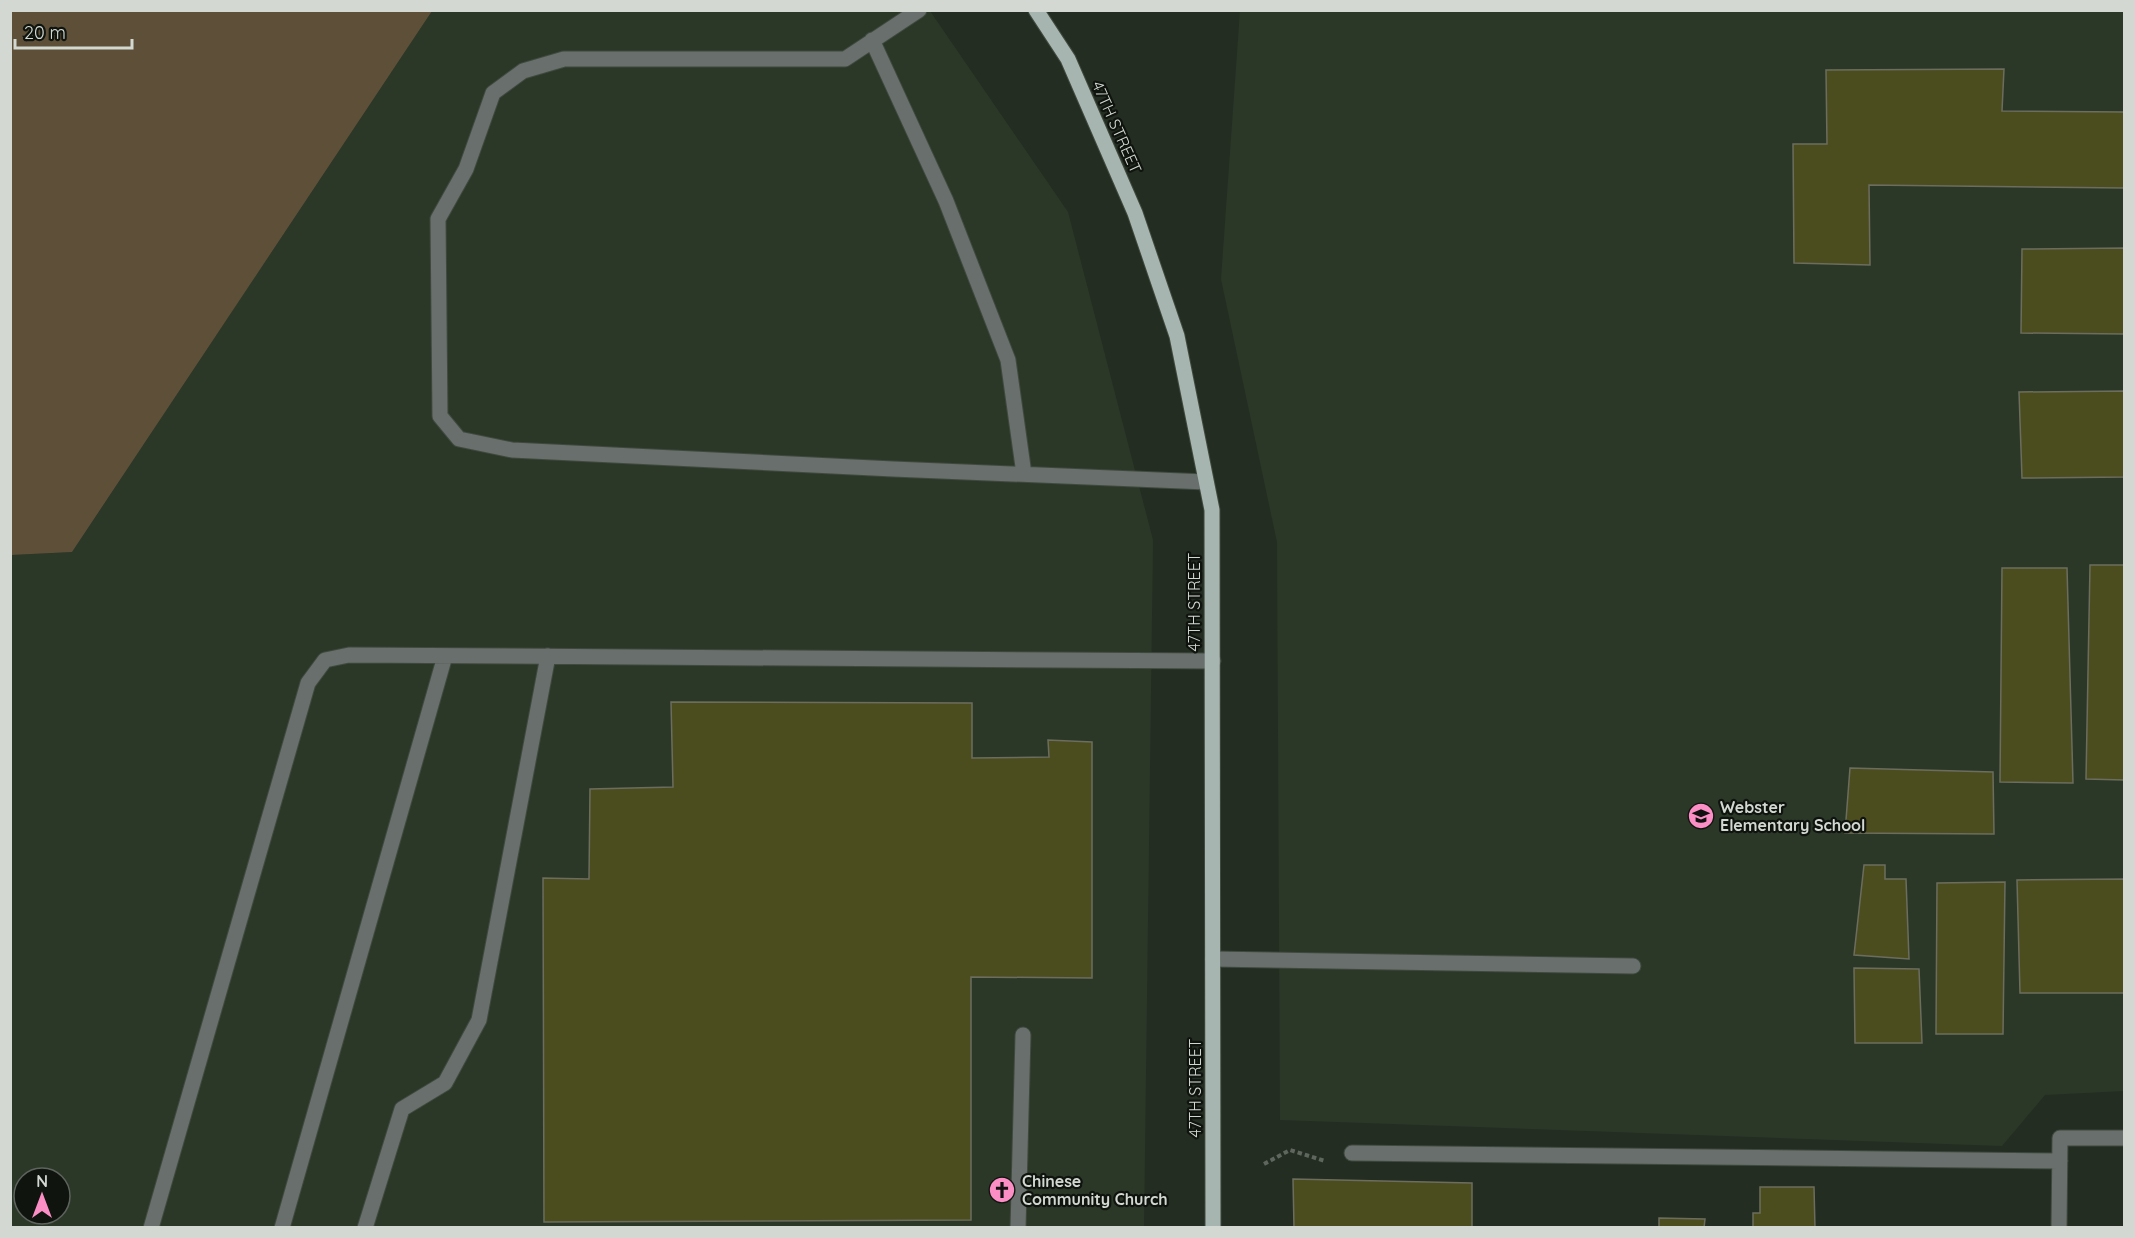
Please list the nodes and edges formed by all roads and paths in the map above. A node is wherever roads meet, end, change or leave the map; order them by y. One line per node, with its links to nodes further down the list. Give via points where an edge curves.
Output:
1 (919, 10): 3 (street)
2 (1036, 10): 5 (main road, 47TH STREET, via 1068,59 1135,213 1177,336)
3 (872, 40): 4 (street, via 946,201 1008,360); 4 (street, via 845,59 564,59 524,71 493,93 466,169 438,219 440,416 459,439 512,450)
4 (1024, 474): 5 (street)
5 (1206, 482): 8 (main road, 47TH STREET, via 1212,510)
6 (445, 656): 7 (street); 16 (street, via 341,656 325,660 308,683); 17 (street)
7 (548, 656): 8 (street); 18 (street, via 479,1020 445,1083 402,1109)
8 (1212, 661): 9 (main road, 47TH STREET)
9 (1212, 959): 10 (street); 20 (main road, 47TH STREET)
10 (1633, 966)
11 (1023, 1035): 19 (street)
12 (2124, 1138): 14 (street, via 2060,1138)
13 (1352, 1153): 14 (street); 15 (path, via 1332,1164 1290,1149)
14 (2060, 1161): 21 (street)
15 (1264, 1164)
16 (151, 1227)
17 (282, 1227)
18 (365, 1227)
19 (1018, 1227)
20 (1212, 1227)
21 (2059, 1227)

